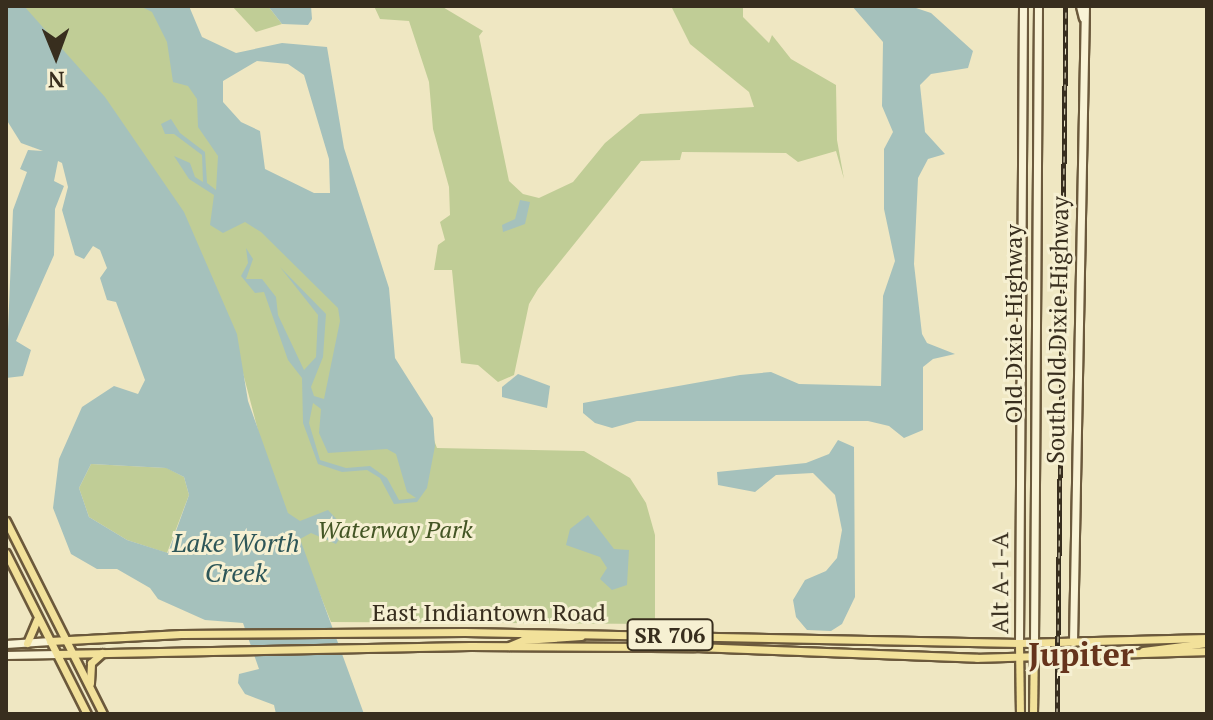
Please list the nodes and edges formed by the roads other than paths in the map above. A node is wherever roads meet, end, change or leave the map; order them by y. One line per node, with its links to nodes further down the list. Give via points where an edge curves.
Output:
1 (1023, 6): 5 (main road, Old Dixie Highway)
2 (1038, 6): 4 (main road, Old Dixie Highway)
3 (1083, 6): 14 (main road, South Old Dixie Highway)
4 (1035, 431): 5 (main road); 17 (main road, Old Dixie Highway)
5 (1020, 451): 16 (main road, Alt A-1-A)
6 (6, 521): 10 (main road)
7 (6, 553): 8 (main road)
8 (38, 617): 11 (main road); 15 (main road)
9 (586, 633): 10 (main road, East Indiantown Road / SR 706); 12 (main road, East Indiantown Road / SR 706); 19 (main road)
10 (67, 639): 11 (main road, East Indiantown Road / SR 706); 23 (main road)
11 (50, 641): 15 (main road, East Indiantown Road); 22 (main road)
12 (875, 641): 16 (main road, East Indiantown Road / SR 706); 26 (main road)
13 (1207, 641): 14 (main road, SR 706); 24 (main road)
14 (1073, 642): 17 (main road, SR 706)
15 (27, 643): 18 (main road, East Indiantown Road)
16 (1019, 643): 17 (main road, SR 706); 27 (main road, Alt A-1-A)
17 (1034, 643): 28 (main road, Alt A-1-A)
18 (6, 644)
19 (509, 646): 21 (main road, East Indiantown Road / SR 706); 26 (main road, East Indiantown Road / SR 706, via 695,647)
20 (1207, 651): 24 (main road, SR 706)
21 (104, 652): 23 (main road, East Indiantown Road / SR 706); 29 (main road, via 91,663)
22 (57, 654): 23 (main road, East Indiantown Road / SR 706); 25 (main road, East Indiantown Road); 30 (main road)
23 (74, 654): 29 (main road)
24 (1138, 654): 28 (main road, SR 706)
25 (6, 655)
26 (875, 656): 27 (main road, East Indiantown Road / SR 706)
27 (1019, 658): 28 (main road, SR 706); 32 (main road, Alt A-1-A)
28 (1033, 658): 33 (main road, Alt A-1-A)
29 (89, 685): 31 (main road)
30 (87, 714)
31 (103, 714)
32 (1020, 714)
33 (1033, 714)

